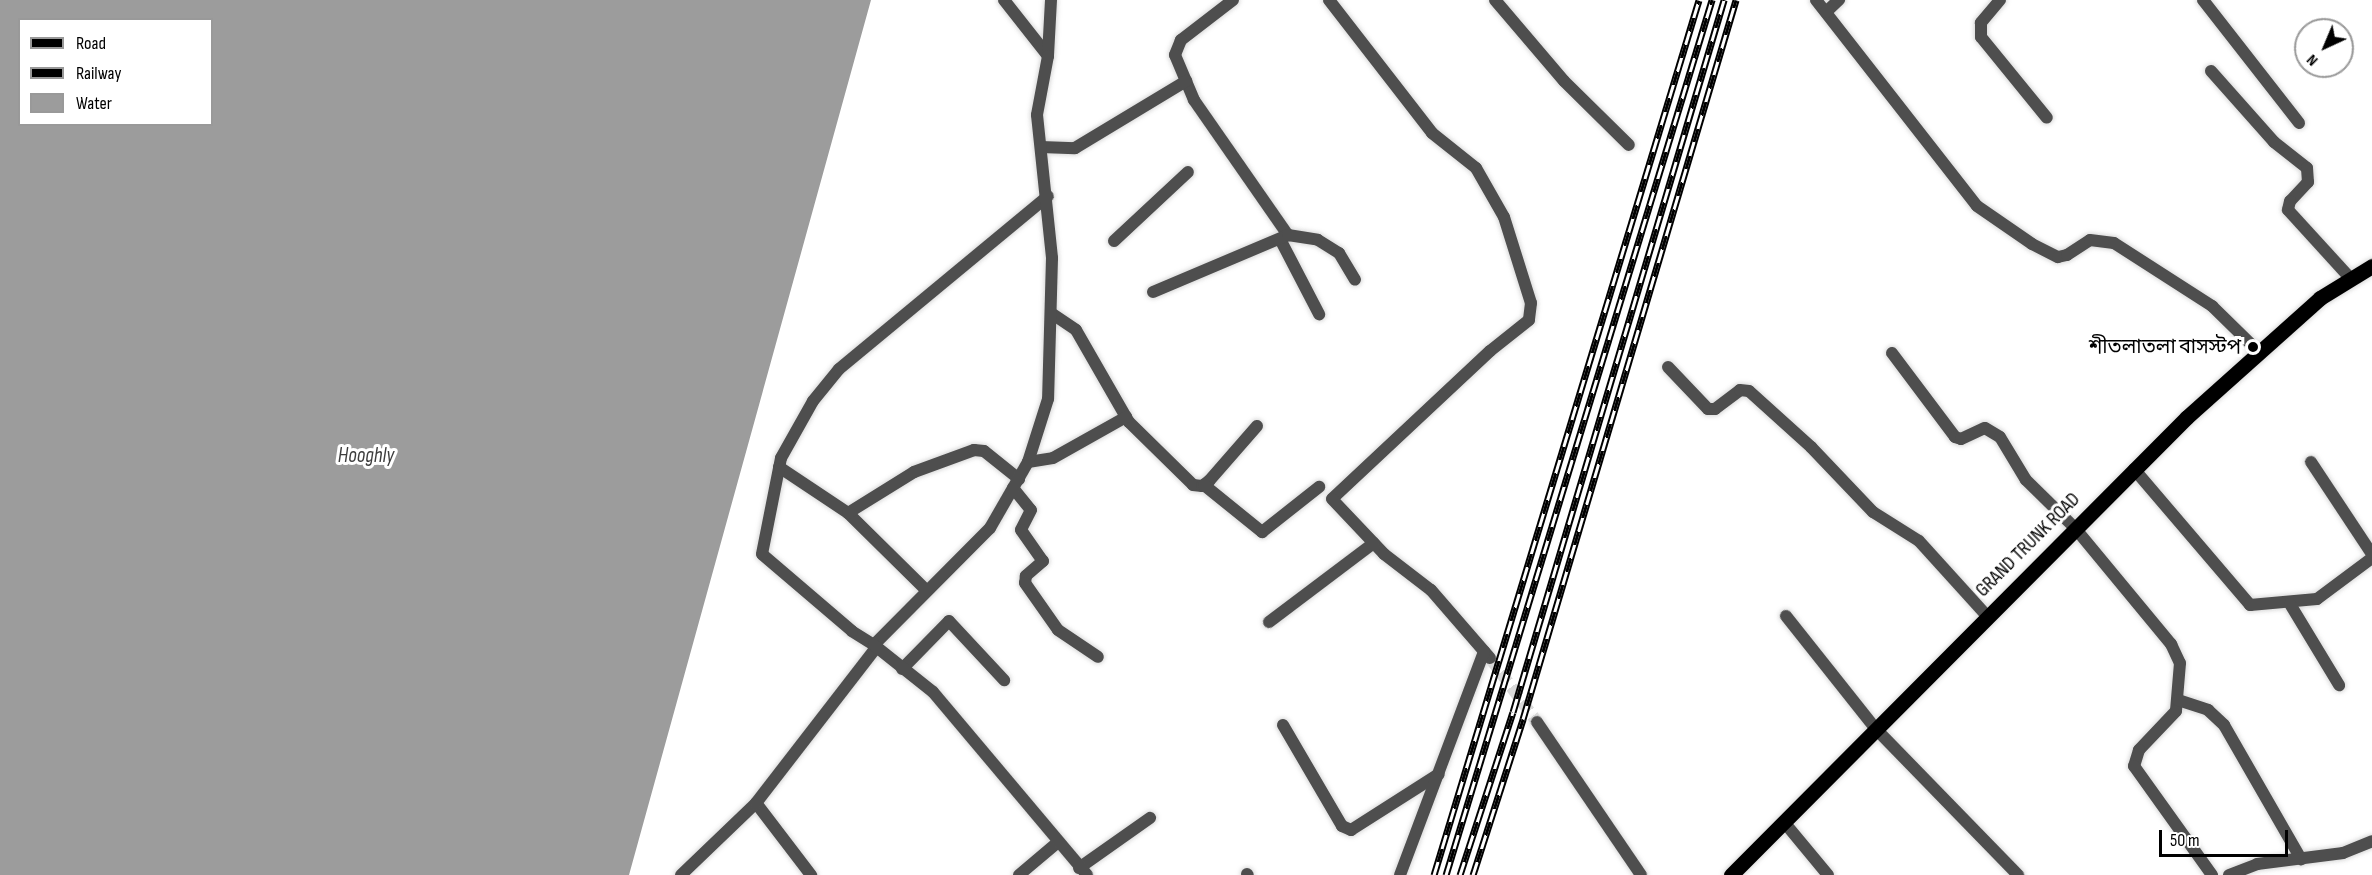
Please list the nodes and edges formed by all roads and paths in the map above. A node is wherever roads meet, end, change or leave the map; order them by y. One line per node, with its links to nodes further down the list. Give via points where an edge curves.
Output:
1 (1004, 0): 11 (street)
2 (1052, 0): 11 (street)
3 (1233, 0): 13 (street, via 1177,45 1175,55)
4 (1329, 0): 42 (street, via 1432,133 1476,168 1504,217 1533,310 1529,320 1490,351 1332,499)
5 (1495, 0): 16 (street, via 1564,81)
6 (1816, 0): 10 (street)
7 (1839, 0): 10 (street)
8 (2001, 0): 14 (street, via 1983,20 1981,37)
9 (2204, 0): 15 (street)
10 (1826, 12): 28 (street, via 1977,206 2032,244 2058,256 2067,255 2090,240 2114,243 2212,306)
11 (1048, 56): 17 (street, via 1037,104)
12 (2211, 71): 23 (street, via 2274,142 2307,168 2308,182 2290,201 2288,210)
13 (1186, 81): 17 (street, via 1075,148); 20 (street)
14 (2048, 118)
15 (2299, 123)
16 (1629, 145)
17 (1041, 147): 19 (street)
18 (1188, 172): 21 (street)
19 (1048, 196): 26 (street); 35 (street, via 839,369 813,401)
20 (1284, 237): 24 (street, via 1318,240 1339,253); 25 (street); 27 (street)
21 (1114, 241)
22 (2372, 266): 23 (main road, GRAND TRUNK ROAD)
23 (2350, 279): 28 (main road, GRAND TRUNK ROAD)
24 (1355, 280)
25 (1153, 292)
26 (1051, 313): 31 (street, via 1076,330); 33 (street, via 1048,399)
27 (1319, 314)
28 (2258, 351): 36 (main road, GRAND TRUNK ROAD)
29 (1892, 353): 41 (street, via 1955,437 1960,439 1984,428 1994,432 2026,480)
30 (1668, 367): 47 (street, via 1712,410 1740,390 1749,391 1873,512 1919,541)
31 (1126, 417): 33 (street, via 1053,458); 38 (street, via 1150,446 1193,485)
32 (1257, 426): 38 (street)
33 (1028, 462): 37 (street)
34 (2311, 462): 43 (street)
35 (779, 467): 40 (street); 49 (street, via 762,554)
36 (2134, 469): 41 (main road, GRAND TRUNK ROAD); 45 (street, via 2243,600 2256,606)
37 (1016, 483): 40 (street, via 984,451 974,450 914,472); 44 (street, via 990,528); 50 (street, via 1031,510 1021,530 1043,561 1024,581 1058,630)
38 (1204, 485): 39 (street, via 1262,532)
39 (1319, 487)
40 (849, 513): 44 (street)
41 (2075, 528): 47 (main road, GRAND TRUNK ROAD); 54 (street, via 2171,644 2180,663)
42 (1374, 543): 48 (street); 58 (street, via 1431,590 1487,655)
43 (2372, 556): 45 (street, via 2326,595)
44 (926, 591): 49 (street)
45 (2290, 604): 53 (street)
46 (1786, 616): 57 (street)
47 (1987, 616): 57 (main road, GRAND TRUNK ROAD)
48 (1269, 622)
49 (874, 647): 51 (street); 59 (street)
50 (1098, 657)
51 (902, 669): 52 (street, via 949,621); 63 (street, via 933,692)
52 (1004, 680)
53 (2339, 685)
54 (2178, 700): 64 (street, via 2208,710 2224,725); 75 (street, via 2174,717 2139,750 2134,766)
55 (1537, 722): 71 (street)
56 (1283, 725): 58 (street, via 1342,826 1351,830)
57 (1876, 729): 61 (main road, GRAND TRUNK ROAD); 74 (street)
58 (1439, 774): 70 (street)
59 (756, 803): 67 (street); 68 (street)
60 (1150, 818): 66 (street)
61 (1784, 822): 72 (main road, GRAND TRUNK ROAD); 73 (street)
62 (2372, 841): 64 (street, via 2343,853)
63 (1058, 842): 66 (street); 69 (street)
64 (2301, 859): 65 (street)
65 (2265, 870): 76 (street)
66 (1083, 872)
67 (681, 875)
68 (811, 875)
69 (1019, 875)
70 (1400, 875)
71 (1641, 875)
72 (1731, 875)
73 (1828, 875)
74 (2018, 875)
75 (2212, 875)
76 (2229, 875)

